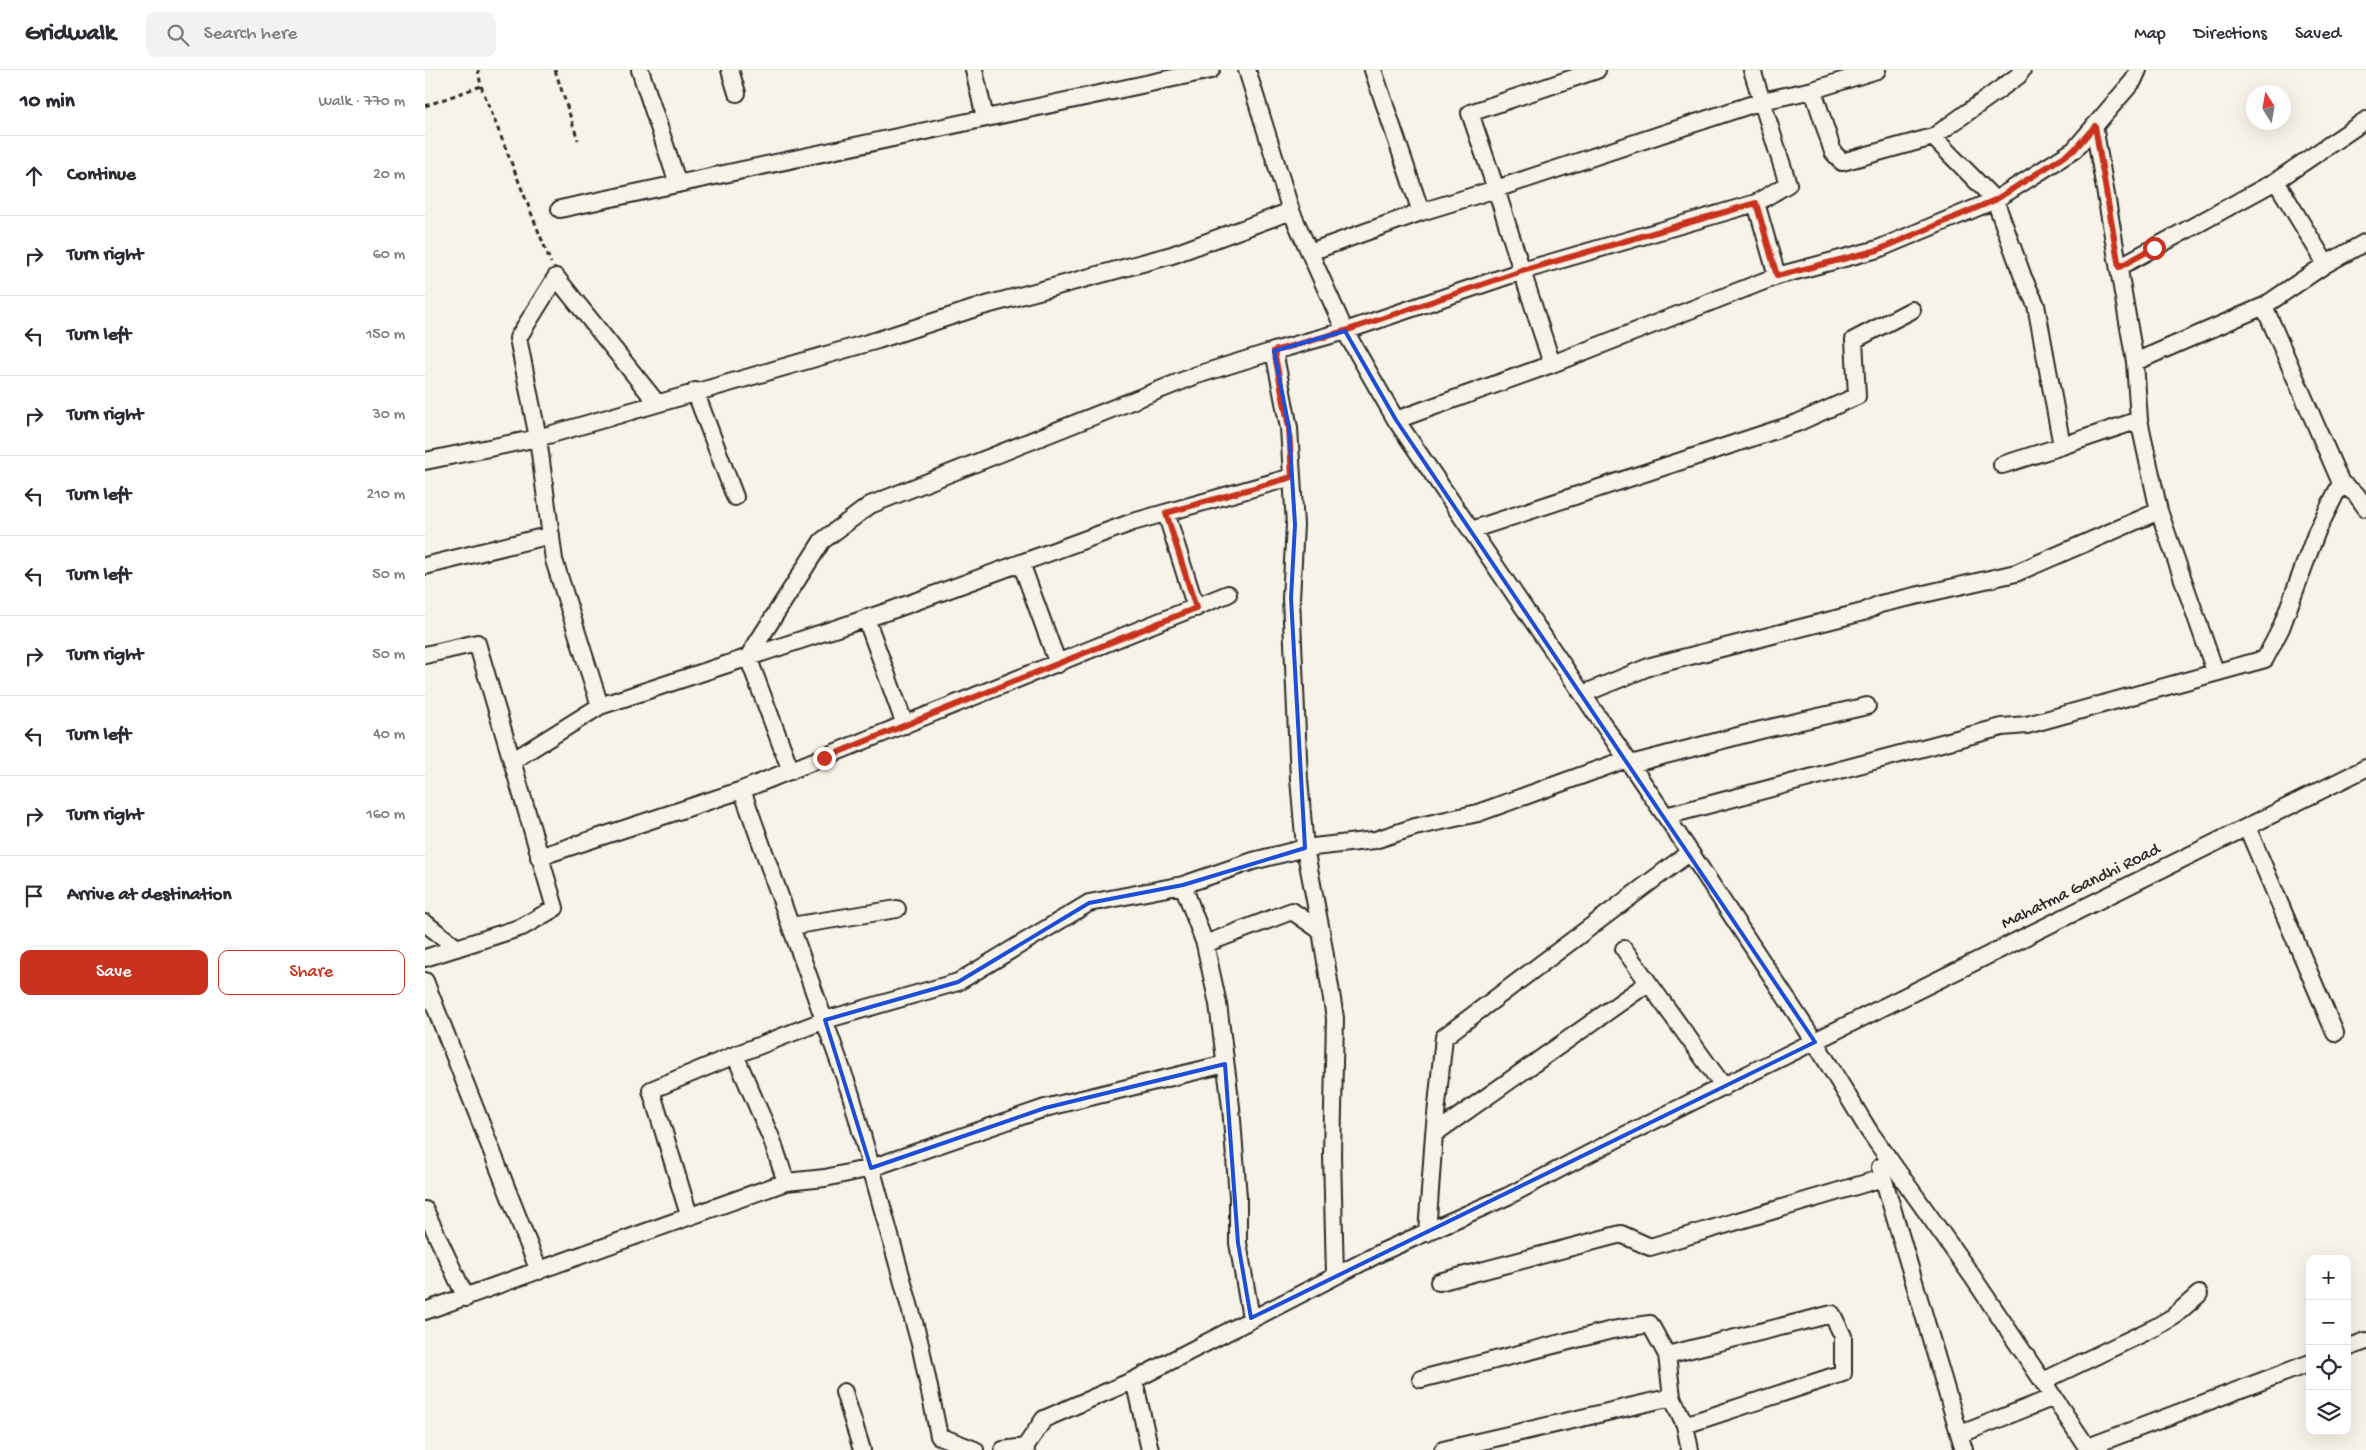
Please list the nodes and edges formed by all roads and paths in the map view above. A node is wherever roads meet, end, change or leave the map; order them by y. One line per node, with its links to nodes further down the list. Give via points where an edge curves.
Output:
1 (478, 70): 14 (path)
2 (555, 70): 23 (path)
3 (639, 70): 25 (street)
4 (729, 70): 16 (street)
5 (974, 70): 19 (street)
6 (1211, 70): 19 (street)
7 (1247, 70): 30 (street)
8 (1373, 70): 31 (street)
9 (1597, 70): 26 (street, via 1470,113)
10 (1752, 70): 17 (street)
11 (1877, 70): 15 (street)
12 (2022, 70): 22 (street)
13 (2138, 70): 21 (street, via 2133,81)
14 (481, 86): 18 (path); 38 (path)
15 (1813, 90): 17 (street); 22 (street, via 1833,152 1842,162)
16 (737, 93)
17 (1762, 100): 26 (street); 28 (street, via 1788,184)
18 (425, 106)
19 (985, 118): 25 (street)
20 (2366, 120): 24 (street)
21 (2095, 126): 27 (street, via 2074,150); 35 (street)
22 (1933, 137): 27 (street)
23 (578, 140)
24 (2276, 181): 34 (street); 35 (street)
25 (678, 184): 29 (street)
26 (1496, 189): 31 (street); 36 (street)
27 (1995, 200): 37 (street, via 1878,250); 50 (street, via 2035,305)
28 (1756, 203): 36 (street); 37 (street)
29 (560, 209)
30 (1291, 211): 33 (street); 45 (street, via 1172,255 1007,299 878,340)
31 (1421, 212): 33 (street)
32 (2366, 242): 34 (street)
33 (1310, 252): 41 (street)
34 (2326, 264): 39 (street)
35 (2119, 267): 43 (street)
36 (1522, 271): 41 (street); 44 (street)
37 (1777, 276): 44 (street)
38 (557, 277): 46 (street); 49 (street, via 519,338)
39 (2264, 306): 43 (street); 54 (street)
40 (1912, 310): 59 (street, via 1854,340 1857,396 1797,423)
41 (1345, 331): 42 (street); 47 (street)
42 (1274, 351): 53 (street, via 1289,428); 67 (street, via 1197,375 870,505 822,541)
43 (2135, 362): 48 (street)
44 (1552, 364): 47 (street)
45 (695, 391): 46 (street); 55 (street)
46 (657, 403): 49 (street)
47 (1396, 420): 59 (street)
48 (2139, 420): 50 (street); 57 (street)
49 (538, 438): 51 (street); 60 (street)
50 (2062, 446): 52 (street)
51 (425, 461)
52 (2001, 465)
53 (1292, 477): 58 (street); 81 (street, via 1295,525 1291,598)
54 (2341, 483): 56 (street, via 2356,494); 69 (street, via 2317,531 2281,628 2265,658)
55 (735, 497)
56 (2366, 508)
57 (2159, 511): 69 (street); 70 (street, via 2016,573 1880,604 1863,612 1651,666)
58 (1166, 513): 61 (street); 64 (street)
59 (1471, 530): 70 (street)
60 (551, 535): 62 (street); 71 (street, via 554,560)
61 (1021, 563): 65 (street); 68 (street)
62 (425, 566)
63 (1228, 594): 64 (street)
64 (1196, 608): 68 (street)
65 (867, 618): 67 (street); 73 (street)
66 (425, 655): 74 (street, via 477,643)
67 (748, 657): 71 (street); 77 (street)
68 (1058, 664): 73 (street)
69 (2215, 671): 79 (street, via 2027,725 2002,727)
70 (1583, 694): 75 (street)
71 (600, 706): 74 (street)
72 (1867, 706): 75 (street)
73 (905, 725): 77 (street)
74 (511, 761): 83 (street)
75 (1629, 762): 79 (street); 81 (street, via 1478,813 1375,840)
76 (2366, 768): 80 (street, Mahatma Gandhi Road)
77 (791, 771): 78 (street)
78 (742, 790): 83 (street); 87 (street)
79 (1666, 816): 82 (street)
80 (2247, 827): 96 (street); 97 (street, Mahatma Gandhi Road)
81 (1305, 848): 84 (street, via 1253,861); 88 (street)
82 (1691, 852): 97 (street); 102 (street, via 1444,1037)
83 (539, 857): 90 (street, via 555,908 522,927)
84 (1183, 885): 89 (street); 95 (street, via 1089,903 958,982)
85 (897, 908): 87 (street)
86 (425, 923): 90 (street)
87 (791, 926): 95 (street)
88 (1321, 931): 89 (street, via 1292,911); 110 (street, via 1335,1018 1332,1155)
89 (1205, 944): 99 (street, via 1218,1004)
90 (457, 948): 92 (street)
91 (1624, 949): 94 (street)
92 (425, 958)
93 (425, 981): 109 (street)
94 (1648, 983): 100 (street); 102 (street)
95 (825, 1020): 98 (street); 103 (street, via 851,1094)
96 (2335, 1033)
97 (1815, 1042): 100 (street, Mahatma Gandhi Road); 101 (street)
98 (735, 1055): 105 (street, via 772,1140); 107 (street, via 651,1090)
99 (1225, 1064): 103 (street, via 1045,1108); 115 (street, via 1238,1196 1238,1243)
100 (1724, 1087): 108 (street, Mahatma Gandhi Road)
101 (1869, 1132): 104 (street); 122 (street)
102 (1435, 1134): 108 (street)
103 (871, 1168): 105 (street); 131 (street, via 920,1344 939,1436)
104 (1883, 1178): 111 (street, via 1650,1247 1621,1234); 127 (street)
105 (786, 1182): 107 (street)
106 (425, 1210): 113 (street)
107 (689, 1215): 109 (street)
108 (1427, 1233): 110 (street, Mahatma Gandhi Road)
109 (539, 1271): 113 (street)
110 (1335, 1276): 115 (street, Mahatma Gandhi Road)
111 (1439, 1282)
112 (2199, 1294): 122 (street, via 2156,1327)
113 (466, 1298): 114 (street)
114 (425, 1311)
115 (1251, 1318): 121 (street, Mahatma Gandhi Road)
116 (2366, 1341): 117 (street)
117 (2351, 1347)
118 (1667, 1355): 120 (street, via 1650,1324 1646,1324); 124 (street); 126 (street, via 1833,1314 1843,1336 1843,1373)
119 (2306, 1365): 129 (street)
120 (1421, 1379)
121 (1134, 1380): 128 (street, Mahatma Gandhi Road, via 1044,1419); 133 (street)
122 (2043, 1381): 125 (street)
123 (844, 1392): 130 (street)
124 (1672, 1397): 126 (street); 134 (street)
125 (2054, 1398): 127 (street); 129 (street)
126 (1685, 1425): 135 (street)
127 (1962, 1442)
128 (1025, 1449): 132 (street)
129 (2088, 1449)
130 (862, 1450)
131 (975, 1450)
132 (1003, 1450)
133 (1150, 1450)
134 (1443, 1450)
135 (1690, 1450)

